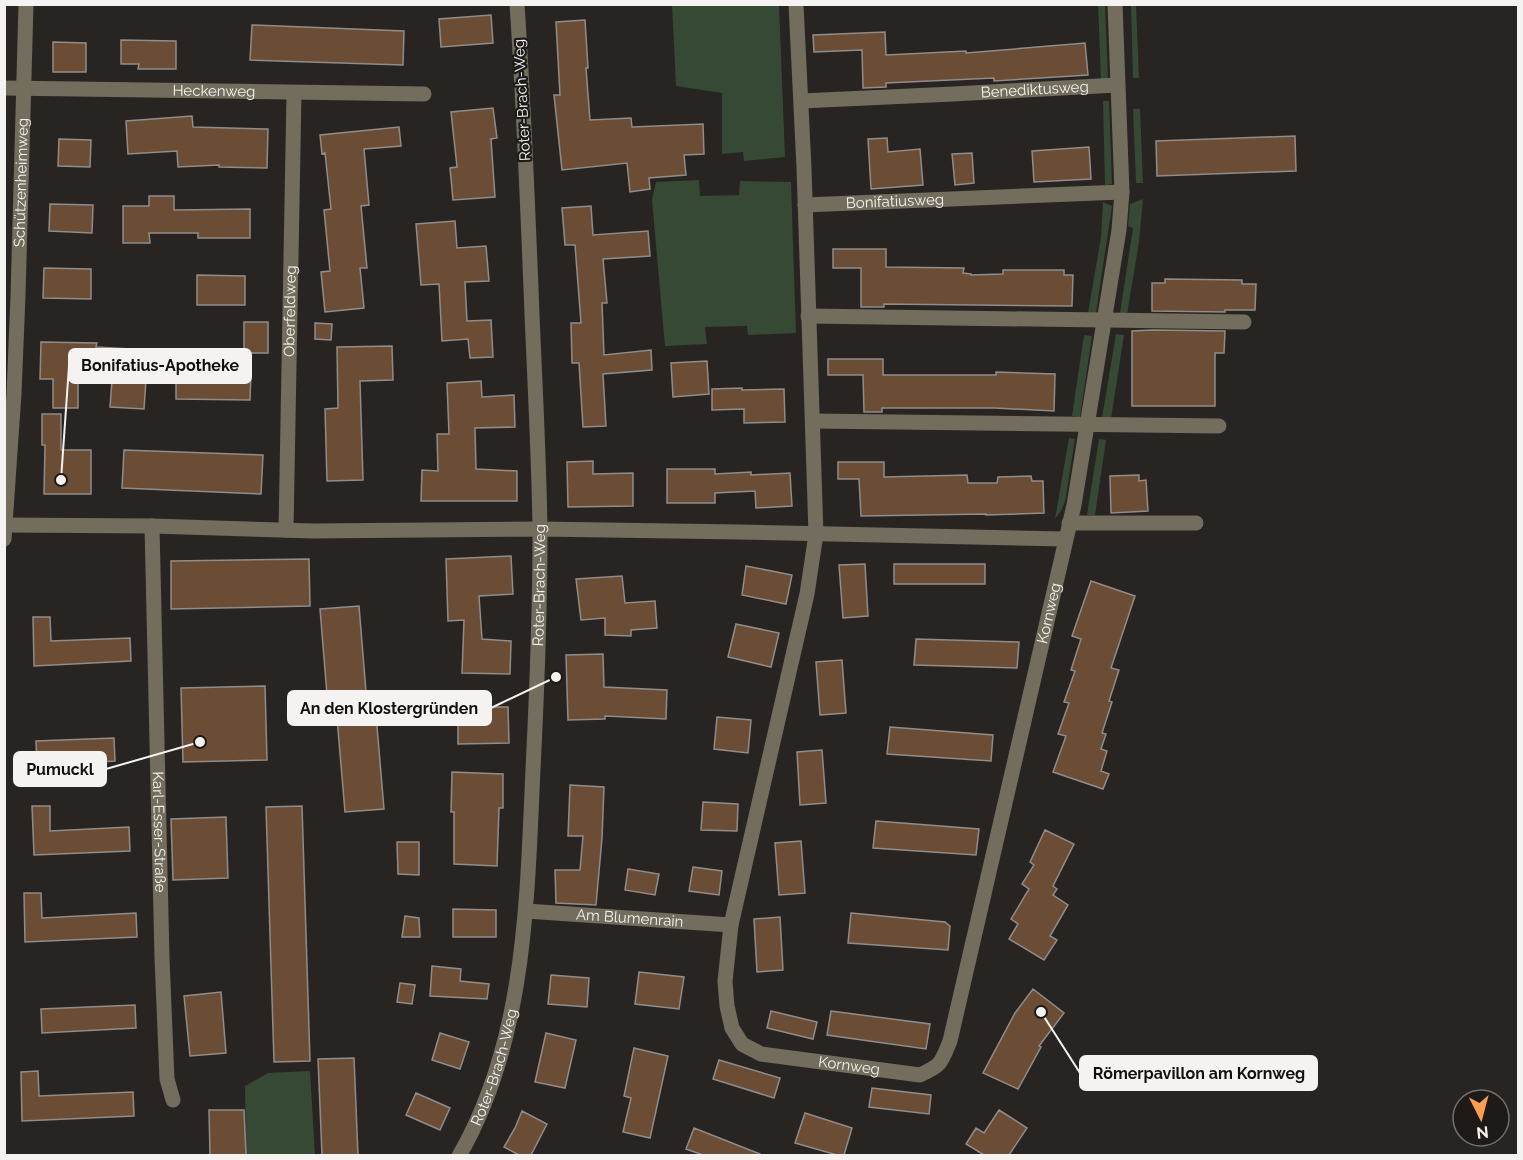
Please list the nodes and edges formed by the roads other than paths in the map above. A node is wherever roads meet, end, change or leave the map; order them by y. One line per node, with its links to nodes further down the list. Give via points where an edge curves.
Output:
1 (26, 4): 7 (street, Schützenheimweg)
2 (517, 4): 23 (street, Roter-Brach-Weg)
3 (796, 4): 10 (street)
4 (1115, 4): 5 (street)
5 (1117, 85): 10 (street, Benediktusweg); 11 (street)
6 (4, 88): 7 (street, Heckenweg)
7 (23, 89): 8 (street, Heckenweg); 21 (street, Schützenheimweg, via 14,394)
8 (294, 93): 9 (street, Heckenweg); 24 (street, Oberfeldweg)
9 (424, 94)
10 (801, 101): 12 (street)
11 (1122, 192): 12 (street, Bonifatiusweg); 14 (street)
12 (805, 205): 13 (street)
13 (808, 316): 14 (street); 16 (street)
14 (1105, 320): 15 (street); 17 (street)
15 (1244, 322)
16 (813, 421): 17 (street); 25 (street)
17 (1088, 424): 18 (street); 19 (street)
18 (1219, 426)
19 (1069, 523): 20 (street); 26 (street)
20 (1196, 523)
21 (5, 525): 22 (street); 27 (street, Schützenheimweg)
22 (152, 526): 24 (street); 30 (street, Karl-Esser-Straße, via 162,958 167,1079)
23 (540, 529): 24 (street); 25 (street); 28 (street, Roter-Brach-Weg)
24 (286, 530)
25 (816, 534): 26 (street); 29 (street, Kornweg, via 807,594)
26 (1065, 538): 29 (street, Kornweg, via 950,1041 937,1067 920,1075 760,1054 742,1044 732,1028 726,998)
27 (4, 539)
28 (526, 911): 29 (street, Am Blumenrain); 31 (street, Roter-Brach-Weg, via 504,1041 491,1088)
29 (731, 925)
30 (173, 1100)
31 (459, 1155)

